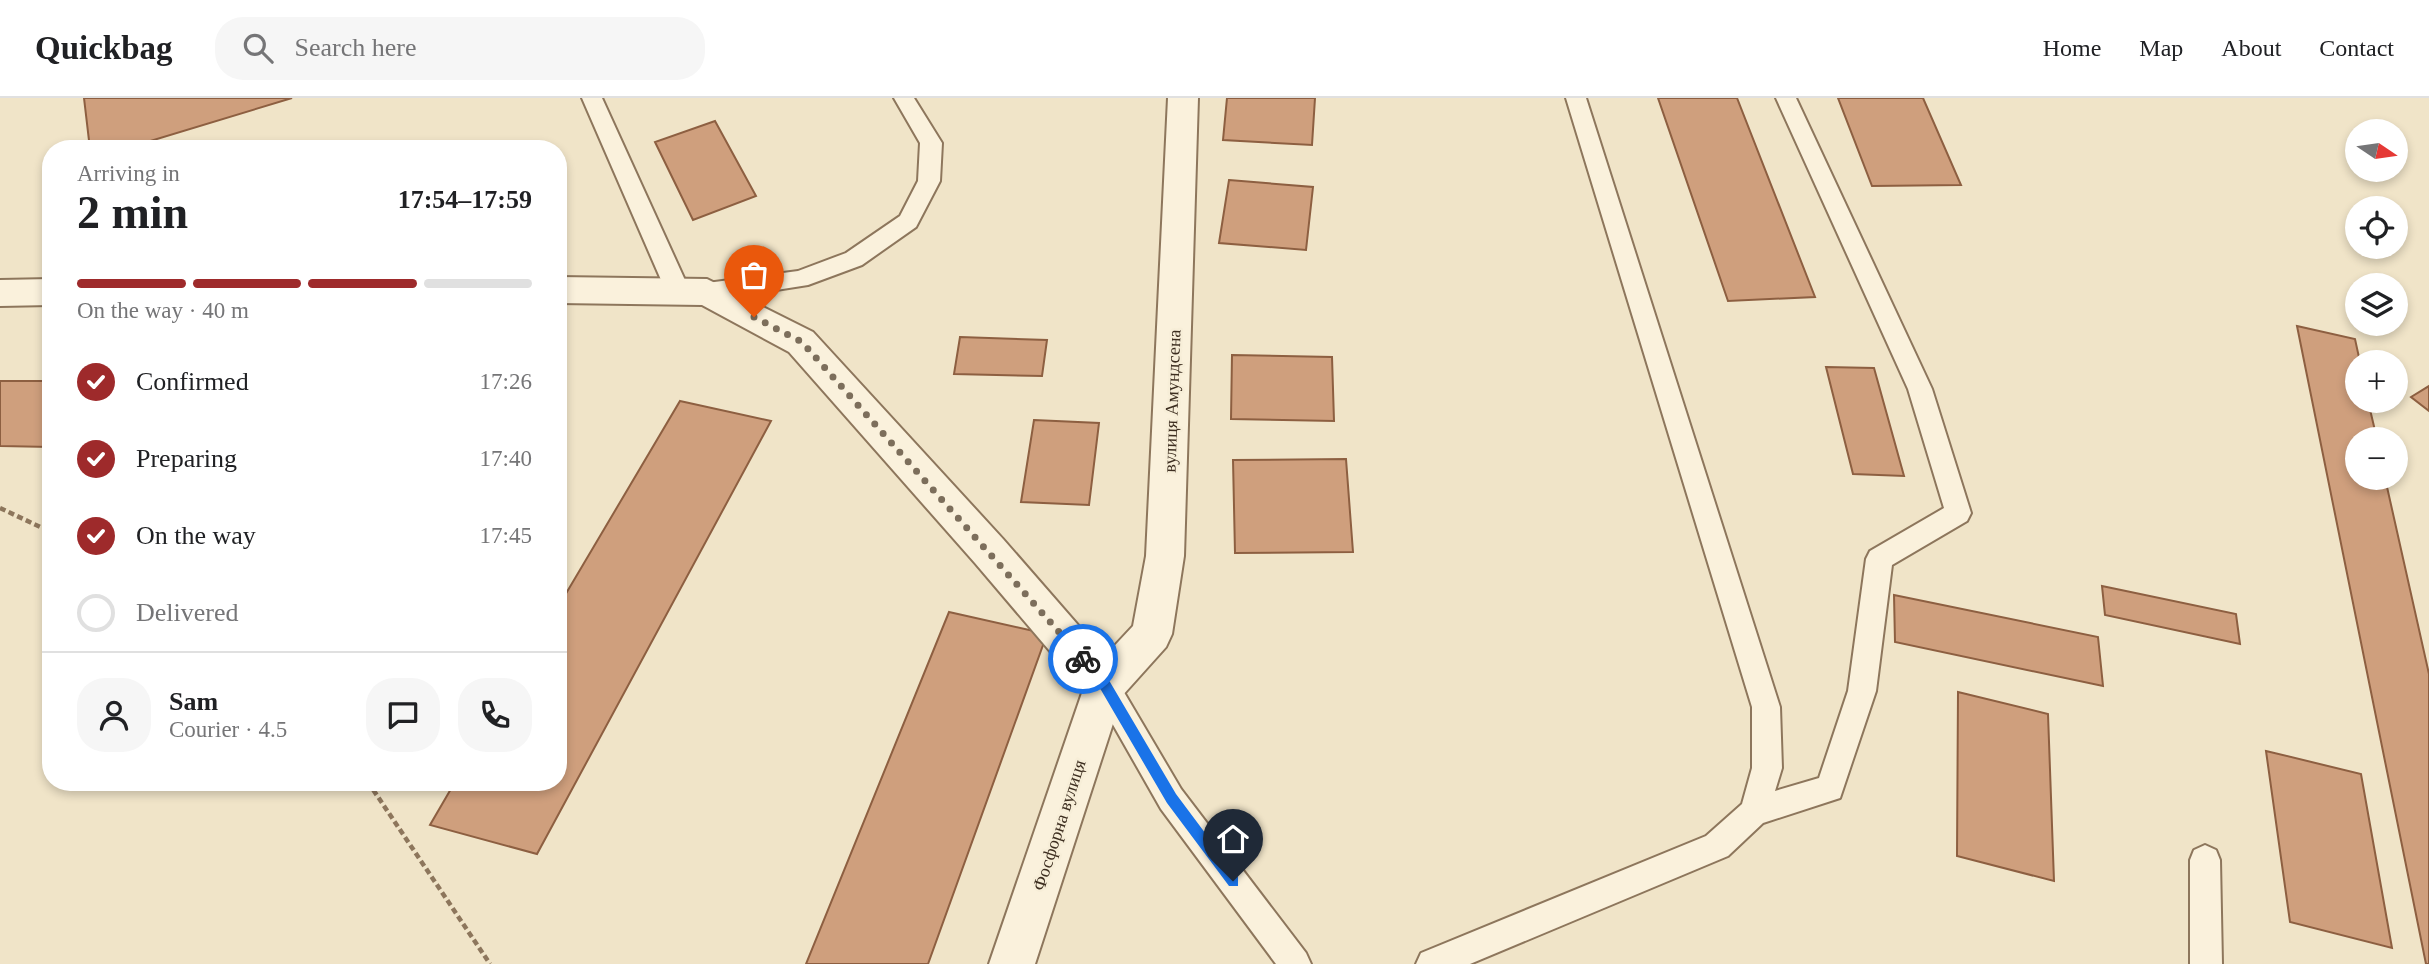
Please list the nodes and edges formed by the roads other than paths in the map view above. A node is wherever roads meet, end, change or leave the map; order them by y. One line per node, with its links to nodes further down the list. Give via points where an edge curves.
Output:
1 (592, 98): 7 (lane)
2 (904, 98): 7 (lane, via 931,143 929,181 908,221 854,259 800,279)
3 (1183, 98): 10 (street, вулиця Амундсена, via 1166,556 1152,634)
4 (1576, 98): 11 (lane, via 1766,706 1767,768)
5 (1786, 98): 11 (lane, via 1920,389 1958,513 1879,559 1862,691 1830,788)
6 (567, 290): 7 (street)
7 (692, 291): 10 (street, via 802,342)
8 (42, 292): 9 (street)
9 (0, 293)
10 (1105, 686): 13 (street, Фосфорна вулиця); 14 (lane, via 1171,799)
11 (1754, 812): 15 (lane, via 1717,846)
12 (2205, 860): 16 (lane)
13 (1013, 964)
14 (1295, 964)
15 (1432, 964)
16 (2206, 964)

